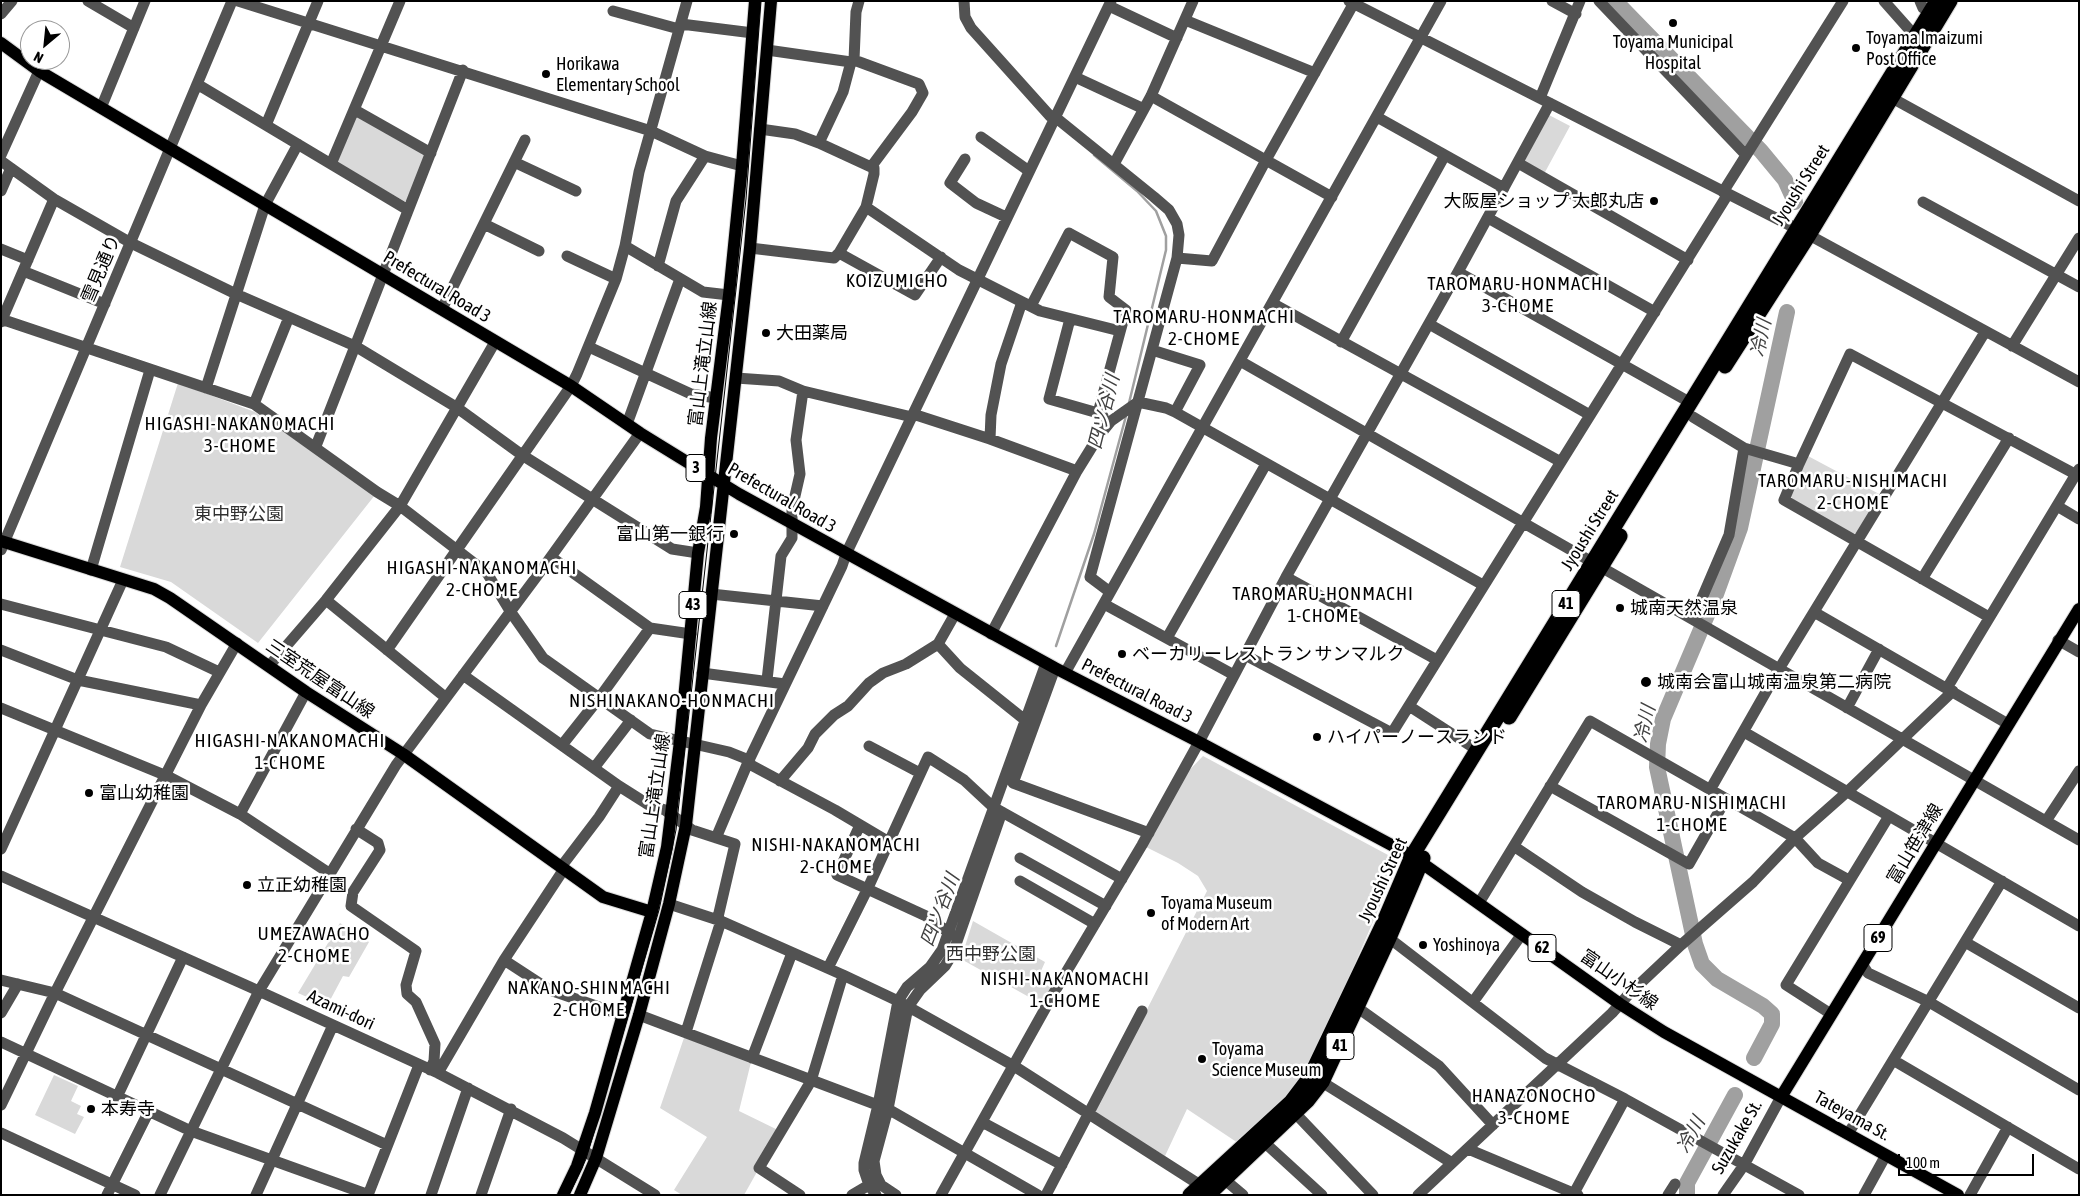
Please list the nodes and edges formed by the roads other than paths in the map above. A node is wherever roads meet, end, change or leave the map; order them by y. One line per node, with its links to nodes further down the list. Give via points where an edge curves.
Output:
1 (12, 1): 25 (street)
2 (88, 1): 30 (street)
3 (146, 1): 30 (street)
4 (232, 1): 43 (street, 雪見通り)
5 (238, 1): 28 (street)
6 (318, 1): 28 (street)
7 (400, 1): 36 (street)
8 (688, 1): 29 (street)
9 (755, 1): 31 (main road, 富山上滝立山線 / 43)
10 (771, 1): 37 (main road, 富山上滝立山線 / 43)
11 (860, 1): 38 (street, via 856,12)
12 (964, 1): 51 (street, via 965,17 971,28)
13 (1193, 1): 27 (street)
14 (1442, 1): 33 (street)
15 (1552, 1): 26 (street)
16 (1580, 1): 26 (street)
17 (1599, 1): 63 (street)
18 (1843, 1): 63 (street)
19 (1884, 1): 32 (street)
20 (1950, 1): 45 (highway, Jyoushi Street / 41)
21 (1353, 2): 33 (street); 41 (street)
22 (1110, 4): 34 (street); 42 (street)
23 (1929, 5): 32 (highway, Jyoushi Street / 41)
24 (613, 11): 29 (street)
25 (1, 14)
26 (1576, 14): 46 (street)
27 (1185, 20): 34 (street); 41 (street)
28 (309, 24): 36 (street); 52 (street)
29 (680, 27): 31 (street); 54 (street)
30 (134, 28): 47 (street)
31 (753, 33): 72 (main road, 富山上滝立山線 / 43)
32 (1916, 36): 90 (highway, Jyoushi Street / 41)
33 (1421, 37): 46 (street); 50 (street)
34 (1177, 38): 44 (street)
35 (1, 43): 40 (main road, Prefectural Road 3 / 3)
36 (382, 46): 39 (street); 49 (street)
37 (767, 50): 38 (street); 53 (main road, 富山上滝立山線 / 43)
38 (852, 61): 57 (street, via 843,92); 73 (street, via 919,84 923,93)
39 (463, 70): 54 (street); 60 (street)
40 (39, 72): 47 (main road, Prefectural Road 3 / 3); 61 (street)
41 (1315, 72): 66 (street)
42 (1075, 77): 48 (street); 51 (street)
43 (197, 84): 52 (street); 59 (street, 雪見通り)
44 (1151, 96): 48 (street); 66 (street)
45 (1892, 98): 82 (street); 90 (highway, Jyoushi Street / 41)
46 (1545, 101): 69 (street); 79 (street)
47 (101, 108): 59 (main road, Prefectural Road 3 / 3)
48 (1144, 109): 71 (street)
49 (355, 110): 60 (street); 70 (street)
50 (1377, 117): 62 (street); 80 (street)
51 (1055, 118): 71 (street); 75 (street)
52 (266, 125): 58 (street)
53 (760, 129): 57 (street, via 795,134); 94 (main road, 富山上滝立山線 / 43)
54 (651, 131): 64 (street); 93 (street, via 639,172)
55 (981, 137): 75 (street)
56 (525, 140): 68 (street)
57 (819, 143): 73 (street)
58 (298, 144): 70 (street); 84 (street)
59 (169, 149): 84 (main road, Prefectural Road 3 / 3); 92 (street, 雪見通り)
60 (431, 153): 86 (street)
61 (1, 155)
62 (1446, 155): 76 (street); 126 (street)
63 (1746, 155): 79 (street)
64 (705, 156): 72 (street); 103 (street, via 676,201)
65 (965, 159): 87 (street, via 950,183 976,203)
66 (1266, 160): 80 (street); 100 (street, via 1212,261)
67 (1, 161): 74 (street)
68 (514, 162): 78 (street); 89 (street)
69 (1518, 163): 76 (street); 102 (street)
70 (331, 164): 86 (street)
71 (1114, 164): 100 (street, via 1169,210 1179,235)
72 (742, 166): 113 (main road, 富山上滝立山線 / 43)
73 (871, 167): 85 (street, via 874,174)
74 (11, 168): 77 (street); 81 (street)
75 (1029, 171): 87 (street)
76 (1504, 188): 88 (street)
77 (1, 191)
78 (576, 191)
79 (1726, 193): 90 (street); 102 (street)
80 (1332, 197): 114 (street)
81 (54, 199): 92 (street); 101 (street)
82 (2079, 201)
83 (1923, 202): 107 (street)
84 (265, 205): 106 (main road, Prefectural Road 3 / 3); 112 (street)
85 (866, 207): 97 (street); 99 (street)
86 (408, 210): 106 (street)
87 (1006, 217): 108 (street)
88 (1488, 218): 105 (street); 118 (street)
89 (484, 224): 96 (street); 117 (street)
90 (1802, 232): 124 (street); 147 (highway, Jyoushi Street / 41)
91 (2079, 238): 107 (street)
92 (131, 243): 112 (street); 115 (street, 雪見通り)
93 (625, 246): 103 (street); 109 (street)
94 (750, 248): 97 (street, via 834,258); 137 (main road, 富山上滝立山線 / 43)
95 (1, 249): 101 (street)
96 (540, 251)
97 (839, 253): 99 (street, via 914,295)
98 (567, 256): 109 (street)
99 (941, 257): 108 (street)
100 (1177, 258): 131 (street)
101 (28, 260): 104 (street)
102 (1688, 260): 118 (street)
103 (658, 266): 110 (street)
104 (23, 271): 115 (street); 121 (street)
105 (1458, 272): 122 (street); 133 (street)
106 (383, 274): 117 (main road, Prefectural Road 3 / 3); 127 (street)
107 (2056, 274): 111 (street); 128 (street)
108 (976, 278): 116 (street); 151 (street)
109 (616, 279): 129 (street)
110 (680, 279): 113 (street, via 703,292); 135 (street)
111 (2079, 287)
112 (236, 294): 119 (street); 140 (street)
113 (729, 295): 142 (main road, 富山上滝立山線 / 43)
114 (1272, 303): 126 (street); 132 (street)
115 (105, 304): 130 (street, 雪見通り)
116 (1027, 304): 120 (street); 123 (street, via 1069,233 1113,257 1109,297 1126,310); 158 (street, via 1001,364)
117 (442, 310): 125 (main road, Prefectural Road 3 / 3)
118 (1655, 312): 133 (street)
119 (289, 317): 127 (street); 145 (street)
120 (1070, 319): 123 (street); 149 (street, via 1048,399)
121 (2, 320): 130 (street)
122 (1429, 324): 136 (street); 150 (street)
123 (1120, 331): 149 (street)
124 (1985, 332): 128 (street); 143 (street)
125 (495, 342): 139 (main road, Prefectural Road 3 / 3); 146 (street)
126 (1342, 342): 136 (street)
127 (355, 346): 146 (street); 159 (street)
128 (2012, 346): 138 (street)
129 (589, 347): 135 (street); 139 (street)
130 (86, 349): 134 (street); 177 (street, 雪見通り)
131 (1152, 350): 144 (street); 148 (street, via 1200,365)
132 (1240, 361): 154 (street); 155 (street)
133 (1622, 364): 147 (street); 150 (street)
134 (150, 370): 140 (street); 183 (street)
135 (647, 374): 142 (street, via 691,394); 153 (street)
136 (1401, 374): 155 (street); 162 (street)
137 (736, 378): 141 (street, via 779,381); 168 (main road, 富山上滝立山線 / 43)
138 (2079, 382)
139 (571, 386): 153 (main road, Prefectural Road 3 / 3); 161 (street)
140 (206, 388): 145 (street)
141 (803, 391): 151 (street); 175 (street, via 796,440 800,474 792,509)
142 (716, 398): 167 (main road, 富山上滝立山線 / 43)
143 (1941, 401): 157 (street); 164 (street, via 1850,354); 176 (street)
144 (1138, 402): 148 (street); 152 (street); 188 (street, via 1090,577)
145 (254, 404): 159 (street)
146 (456, 407): 161 (street); 171 (street)
147 (1692, 410): 160 (street); 182 (highway, Jyoushi Street / 41)
148 (1175, 412): 154 (street)
149 (1098, 413): 152 (street)
150 (1590, 415): 162 (street)
151 (912, 416): 158 (street); 180 (street)
152 (1111, 421): 165 (street)
153 (627, 424): 156 (main road, Prefectural Road 3 / 3)
154 (1202, 428): 163 (street); 188 (street)
155 (1368, 432): 170 (street); 174 (street)
156 (640, 433): 167 (main road, Prefectural Road 3 / 3); 169 (street)
157 (2009, 438): 166 (street); 185 (street)
158 (990, 439): 165 (street)
159 (316, 446): 171 (street)
160 (1744, 448): 164 (street); 200 (street, via 1729,535)
161 (522, 455): 169 (street); 178 (street)
162 (1561, 462): 174 (street)
163 (1266, 464): 170 (street); 205 (street)
164 (1799, 464): 176 (street, via 1784,500)
165 (1077, 471): 204 (street)
166 (2077, 471): 172 (street)
167 (708, 475): 168 (main road, Prefectural Road 3 / 3); 179 (main road, 富山上滝立山線 / 43)
168 (724, 485): 175 (main road, Prefectural Road 3 / 3); 189 (main road, 富山上滝立山線 / 43)
169 (592, 499): 179 (street, via 672,549); 181 (street)
170 (1330, 500): 184 (street); 187 (street)
171 (400, 506): 178 (street); 190 (street)
172 (2057, 506): 173 (street); 199 (street)
173 (2079, 519)
174 (1524, 521): 182 (street); 187 (street)
175 (793, 524): 180 (main road, Prefectural Road 3 / 3); 191 (street, via 792,538 781,556)
176 (1857, 541): 185 (street); 197 (street)
177 (2, 544): 183 (main road, 三室荒屋富山線)
178 (456, 550): 196 (street, via 487,573); 211 (street)
179 (698, 553): 203 (main road, 富山上滝立山線 / 43)
180 (846, 554): 194 (street); 198 (main road, Prefectural Road 3 / 3)
181 (551, 556): 196 (street); 201 (street)
182 (1597, 564): 200 (street); 244 (highway, Jyoushi Street / 41); 275 (highway, Jyoushi Street / 41)
183 (91, 570): 186 (main road, 三室荒屋富山線)
184 (1286, 577): 213 (street); 214 (street)
185 (1922, 579): 199 (street)
186 (123, 580): 202 (street); 207 (main road, 三室荒屋富山線, via 170,598)
187 (1483, 585): 214 (street)
188 (1110, 592): 193 (street)
189 (712, 594): 191 (street); 219 (main road, 富山上滝立山線 / 43)
190 (326, 600): 211 (street); 215 (street)
191 (776, 602): 194 (street); 223 (street)
192 (1, 604): 202 (street)
193 (1104, 604): 205 (street); 216 (street)
194 (823, 606): 224 (street)
195 (2079, 609): 206 (main road, 富山笹津線 / 69)
196 (510, 611): 220 (street); 228 (street, via 544,658)
197 (1814, 612): 209 (street); 217 (street)
198 (955, 614): 204 (main road, Prefectural Road 3 / 3); 208 (street)
199 (1989, 617): 225 (street)
200 (1700, 623): 217 (street)
201 (650, 628): 203 (street); 228 (street)
202 (100, 630): 218 (street, via 166,647); 222 (street)
203 (690, 634): 239 (main road, 富山上滝立山線 / 43)
204 (991, 634): 216 (main road, Prefectural Road 3 / 3)
205 (1167, 638): 221 (street)
206 (2058, 640): 212 (street); 235 (main road, 富山笹津線 / 69)
207 (237, 643): 215 (main road, 三室荒屋富山線); 218 (street)
208 (938, 644): 234 (street, via 960,668); 252 (street, via 869,683 815,734 808,748)
209 (1879, 649): 225 (street); 232 (street)
210 (1, 650): 222 (street)
211 (387, 650): 227 (street)
212 (2079, 652)
213 (1245, 655): 221 (street); 230 (street, via 1392,734)
214 (1437, 660): 230 (street)
215 (269, 666): 226 (main road, 三室荒屋富山線)
216 (1055, 668): 234 (street); 240 (main road, Prefectural Road 3 / 3); 266 (street, via 1013,783)
217 (1779, 669): 232 (street); 237 (street)
218 (219, 672): 229 (street)
219 (702, 673): 223 (street); 241 (main road, 富山上滝立山線 / 43)
220 (463, 675): 227 (street); 242 (street)
221 (1234, 675): 240 (street)
222 (78, 680): 229 (street); 236 (street)
223 (767, 680): 224 (street)
224 (785, 684): 246 (street)
225 (1950, 689): 235 (street); 238 (street)
226 (306, 692): 245 (main road, 三室荒屋富山線); 259 (street)
227 (445, 697): 245 (street)
228 (600, 697): 233 (street); 242 (street)
229 (202, 705): 250 (street)
230 (1409, 706): 244 (street)
231 (1, 708): 236 (street)
232 (1847, 708): 238 (street)
233 (631, 720): 239 (street, via 650,734); 247 (street)
234 (1025, 720): 258 (street)
235 (2008, 724): 251 (main road, 富山笹津線 / 69)
236 (55, 730): 250 (street); 273 (street)
237 (1744, 732): 255 (street); 256 (street)
238 (1902, 740): 251 (street); 256 (street)
239 (680, 741): 241 (street); 260 (main road, 富山上滝立山線 / 43)
240 (1199, 742): 266 (street); 275 (main road, Prefectural Road 3 / 3)
241 (694, 744): 246 (street); 263 (main road, 富山上滝立山線 / 43)
242 (562, 745): 247 (street)
243 (869, 746): 249 (street)
244 (1477, 750): 275 (highway, Jyoushi Street / 41)
245 (403, 754): 265 (street); 276 (main road, 三室荒屋富山線)
246 (749, 760): 252 (street, via 751,765); 267 (street)
247 (594, 768): 253 (street)
248 (2079, 770): 262 (street)
249 (920, 772): 258 (street, via 928,758 964,780); 270 (street)
250 (167, 776): 259 (street); 288 (street)
251 (1974, 780): 262 (street); 271 (main road, 富山笹津線 / 69)
252 (780, 781): 264 (street)
253 (619, 786): 260 (street, via 649,805); 276 (street)
254 (1550, 786): 255 (street, via 1590,721); 257 (street, via 1689,864); 272 (street)
255 (1710, 790): 257 (street)
256 (1848, 792): 261 (street); 268 (street)
257 (1726, 799): 268 (street)
258 (998, 810): 279 (street); 292 (street); 295 (street)
259 (240, 814): 277 (street)
260 (671, 814): 263 (street); 287 (main road, 富山上滝立山線 / 43)
261 (1889, 816): 271 (street); 280 (street)
262 (2046, 822): 269 (street)
263 (686, 825): 267 (street); 285 (main road, 富山上滝立山線 / 43)
264 (860, 825): 270 (street); 283 (street, via 837,875)
265 (356, 829): 277 (street); 330 (street, via 378,843 380,850 353,892 351,906 416,951 406,985 435,1044)
266 (1149, 833): 279 (street)
267 (716, 838): 289 (street, via 735,844 718,917)
268 (1795, 838): 280 (street, via 1818,863); 297 (street, via 1753,882)
269 (2079, 840)
270 (889, 842): 283 (street)
271 (1936, 843): 282 (street); 301 (main road, 富山笹津線 / 69)
272 (1514, 847): 284 (street); 297 (street, via 1582,892)
273 (1, 849)
274 (1020, 858): 286 (street)
275 (1416, 859): 284 (main road, 富山小杉線 / 62); 294 (highway, Jyoushi Street / 41); 368 (highway, Jyoushi Street / 41, via 1310,1077 1290,1102)
276 (563, 868): 287 (main road, 三室荒屋富山線, via 603,897); 300 (street)
277 (329, 873): 306 (street)
278 (1, 876): 288 (street, Azami-dori)
279 (1122, 879): 286 (street)
280 (1850, 880): 316 (street, via 1786,985)
281 (1020, 881): 290 (street)
282 (2002, 881): 291 (street); 296 (street)
283 (867, 890): 292 (street, via 926,916); 302 (street)
284 (1479, 903): 293 (main road, 富山小杉線 / 62)
285 (669, 904): 289 (street); 318 (main road, 富山上滝立山線 / 43)
286 (1106, 906): 290 (street)
287 (652, 912): 317 (main road, 富山上滝立山線 / 43)
288 (94, 916): 299 (street, Azami-dori); 307 (street)
289 (721, 922): 298 (street); 320 (street)
290 (1095, 924): 328 (street)
291 (2079, 926)
292 (948, 932): 295 (street); 310 (street, via 936,959 907,987)
293 (1522, 934): 308 (street); 311 (main road, 富山小杉線 / 62)
294 (1389, 938): 308 (street); 312 (highway, Jyoushi Street / 41)
295 (958, 940): 310 (street, via 945,966)
296 (1965, 942): 309 (street); 313 (street)
297 (1681, 944): 311 (street)
298 (792, 953): 302 (street); 324 (street)
299 (183, 957): 306 (street, Azami-dori); 321 (street)
300 (504, 960): 317 (street, via 550,990); 330 (street)
301 (1862, 964): 309 (street, via 1868,973); 316 (main road, 富山笹津線 / 69)
302 (828, 968): 303 (street)
303 (844, 975): 310 (street); 331 (street)
304 (1, 980): 305 (street)
305 (18, 984): 307 (street); 315 (street)
306 (259, 991): 319 (street, Azami-dori); 329 (street)
307 (55, 993): 321 (street); 323 (street)
308 (1473, 1002): 326 (street)
309 (1929, 1002): 325 (street); 334 (street)
310 (903, 1004): 328 (street); 340 (street)
311 (1620, 1004): 326 (street); 336 (main road, 富山小杉線 / 62)
312 (1358, 1008): 332 (highway, Jyoushi Street / 41); 346 (street, via 1439,1066)
313 (2079, 1008)
314 (1142, 1011): 344 (street)
315 (1, 1012)
316 (1831, 1014): 336 (main road, 富山笹津線 / 69)
317 (622, 1015): 354 (main road, 富山上滝立山線 / 43)
318 (639, 1015): 320 (street); 357 (main road, 富山上滝立山線 / 43)
319 (333, 1025): 327 (street, Azami-dori); 338 (street)
320 (686, 1032): 324 (street)
321 (146, 1035): 329 (street); 335 (street)
322 (1, 1042): 323 (street)
323 (26, 1054): 335 (street); 339 (street)
324 (752, 1058): 331 (street)
325 (1893, 1060): 347 (street); 350 (street)
326 (1557, 1064): 337 (street); 346 (street)
327 (419, 1065): 330 (street, Azami-dori); 352 (street)
328 (1014, 1066): 344 (street); 345 (street)
329 (222, 1068): 338 (street); 348 (street)
330 (434, 1072): 333 (street, Azami-dori)
331 (812, 1080): 340 (street); 380 (street, via 759,1168)
332 (1322, 1082): 343 (highway, Jyoushi Street / 41); 359 (street)
333 (468, 1088): 341 (street, Azami-dori); 375 (street)
334 (2079, 1090)
335 (117, 1097): 342 (street)
336 (1781, 1097): 350 (main road, Tateyama St. / 62); 361 (street, Suzukake St.)
337 (1625, 1099): 361 (street); 369 (street)
338 (297, 1103): 352 (street); 358 (street)
339 (1, 1105)
340 (883, 1107): 355 (street); 366 (street, via 864,1163); 382 (street, via 874,1165 881,1185)
341 (511, 1110): 354 (street, Azami-dori); 376 (street)
342 (149, 1111): 348 (street); 365 (street)
343 (1295, 1113): 351 (highway, Jyoushi Street / 41); 388 (street)
344 (1089, 1115): 360 (street); 368 (street)
345 (982, 1122): 355 (street); 360 (street)
346 (1492, 1125): 353 (street)
347 (2008, 1127): 362 (street); 394 (street)
348 (191, 1131): 358 (street); 372 (street)
349 (1, 1133): 365 (street)
350 (1848, 1134): 356 (main road, Tateyama St. / 62)
351 (1264, 1142): 363 (highway, Jyoushi Street / 41); 387 (street)
352 (387, 1145): 374 (street)
353 (1468, 1149): 359 (street); 369 (street)
354 (583, 1150): 357 (street, Azami-dori); 377 (main road, 富山上滝立山線 / 43)
355 (965, 1152): 383 (street); 384 (street)
356 (1886, 1155): 370 (main road, Tateyama St. / 62); 393 (street)
357 (596, 1158): 378 (main road, 富山上滝立山線 / 43); 379 (street, Azami-dori)
358 (271, 1160): 373 (street); 374 (street)
359 (1452, 1163): 389 (street)
360 (1062, 1165): 385 (street)
361 (1744, 1165): 367 (street); 391 (street, Suzukake St.)
362 (2079, 1169)
363 (1224, 1179): 368 (highway, Jyoushi Street / 41); 386 (street)
364 (1675, 1184): 390 (street)
365 (109, 1189): 371 (street)
366 (872, 1190): 381 (street)
367 (1778, 1190): 392 (street)
368 (1199, 1192)
369 (1575, 1194)
370 (1956, 1194)
371 (135, 1195)
372 (160, 1195)
373 (256, 1195)
374 (369, 1195)
375 (432, 1195)
376 (481, 1195)
377 (563, 1195)
378 (580, 1195)
379 (655, 1195)
380 (800, 1195)
381 (852, 1195)
382 (896, 1195)
383 (941, 1195)
384 (1038, 1195)
385 (1046, 1195)
386 (1243, 1195)
387 (1322, 1195)
388 (1374, 1195)
389 (1418, 1195)
390 (1668, 1195)
391 (1723, 1195)
392 (1799, 1195)
393 (1864, 1195)
394 (1970, 1195)

